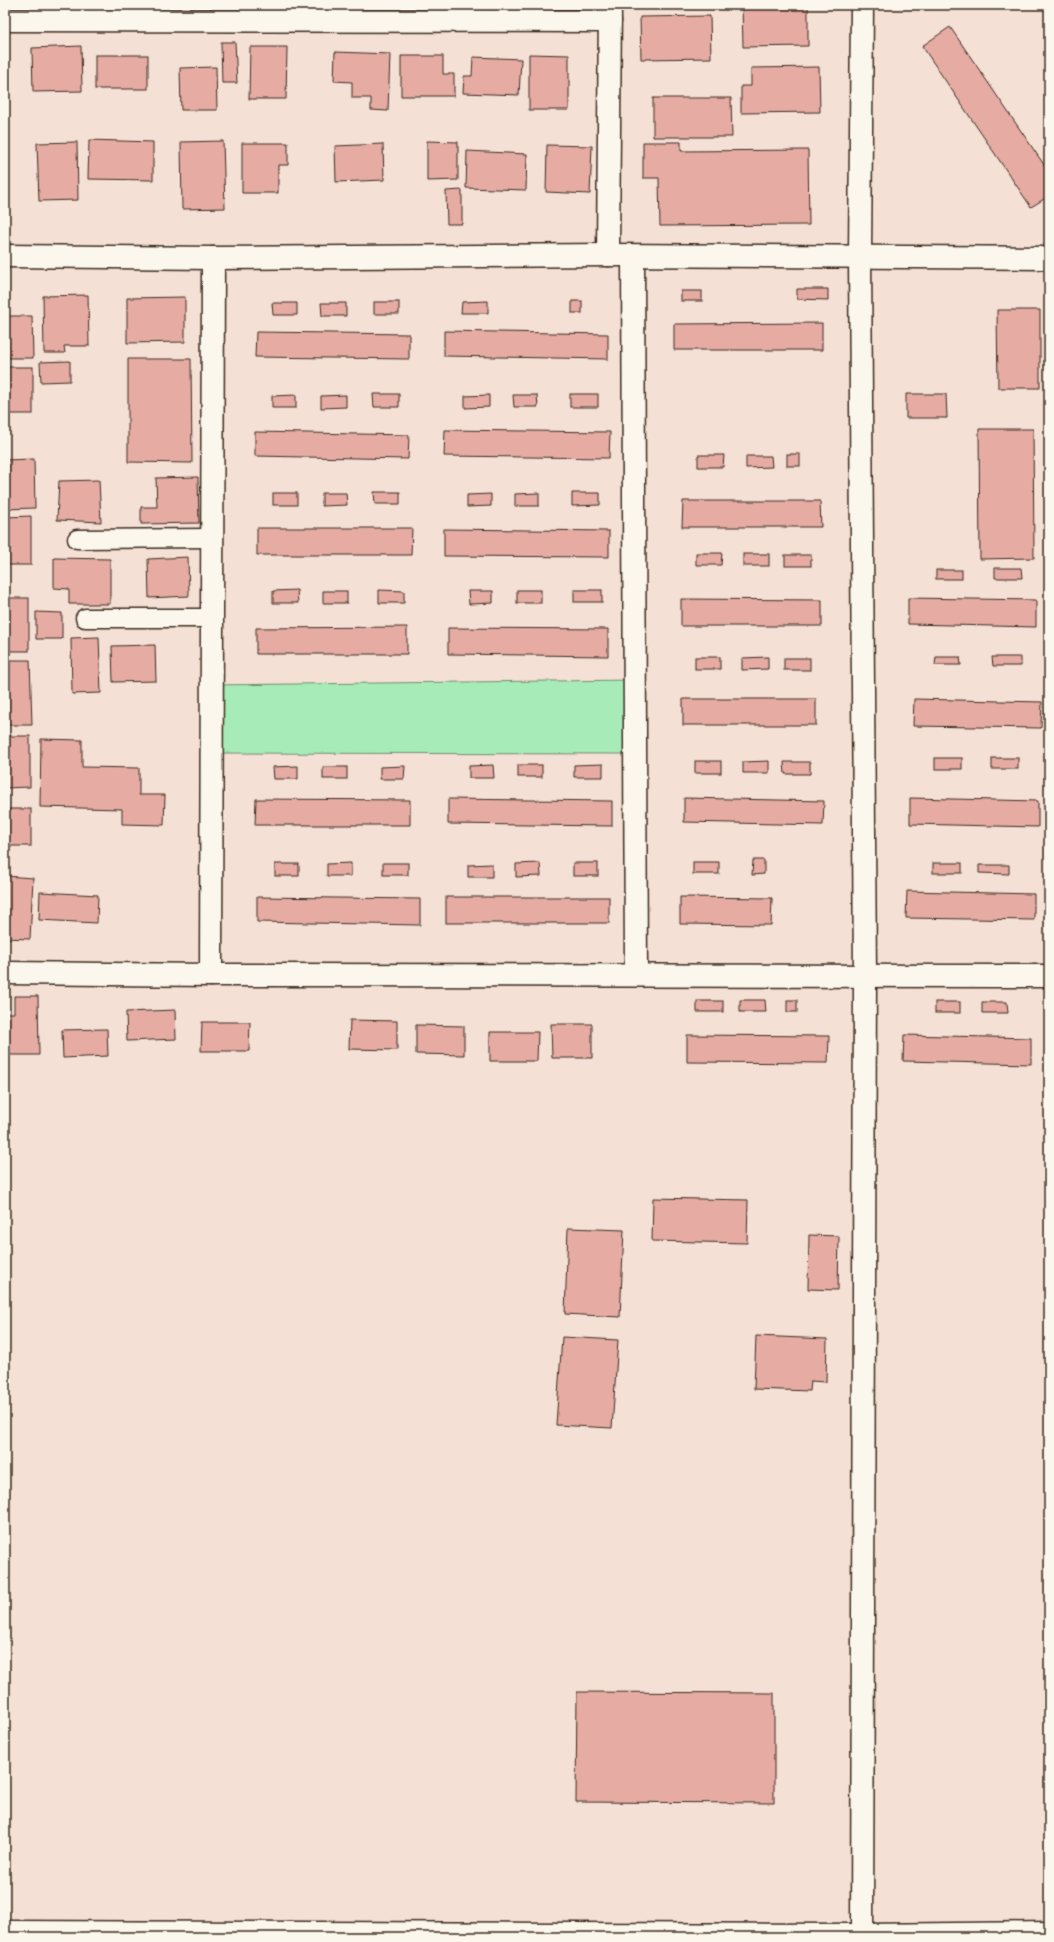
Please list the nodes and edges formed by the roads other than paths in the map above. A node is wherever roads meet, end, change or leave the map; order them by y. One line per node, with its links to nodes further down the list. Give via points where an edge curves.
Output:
1 (862, 5): 7 (street)
2 (610, 13): 3 (street); 4 (street)
3 (5, 20)
4 (608, 255): 6 (street); 8 (street)
5 (5, 256): 8 (street)
6 (634, 256): 7 (street); 16 (street)
7 (860, 257): 9 (street); 17 (street)
8 (213, 258): 10 (street)
9 (1049, 258)
10 (212, 538): 11 (lane); 13 (street)
11 (76, 539)
12 (85, 618): 13 (lane)
13 (212, 618): 15 (street)
14 (5, 973): 15 (street)
15 (210, 975): 16 (street)
16 (636, 975): 17 (street)
17 (865, 976): 18 (street); 21 (street)
18 (1049, 976)
19 (5, 1932): 21 (street)
20 (1049, 1933): 21 (street)
21 (862, 1936)

